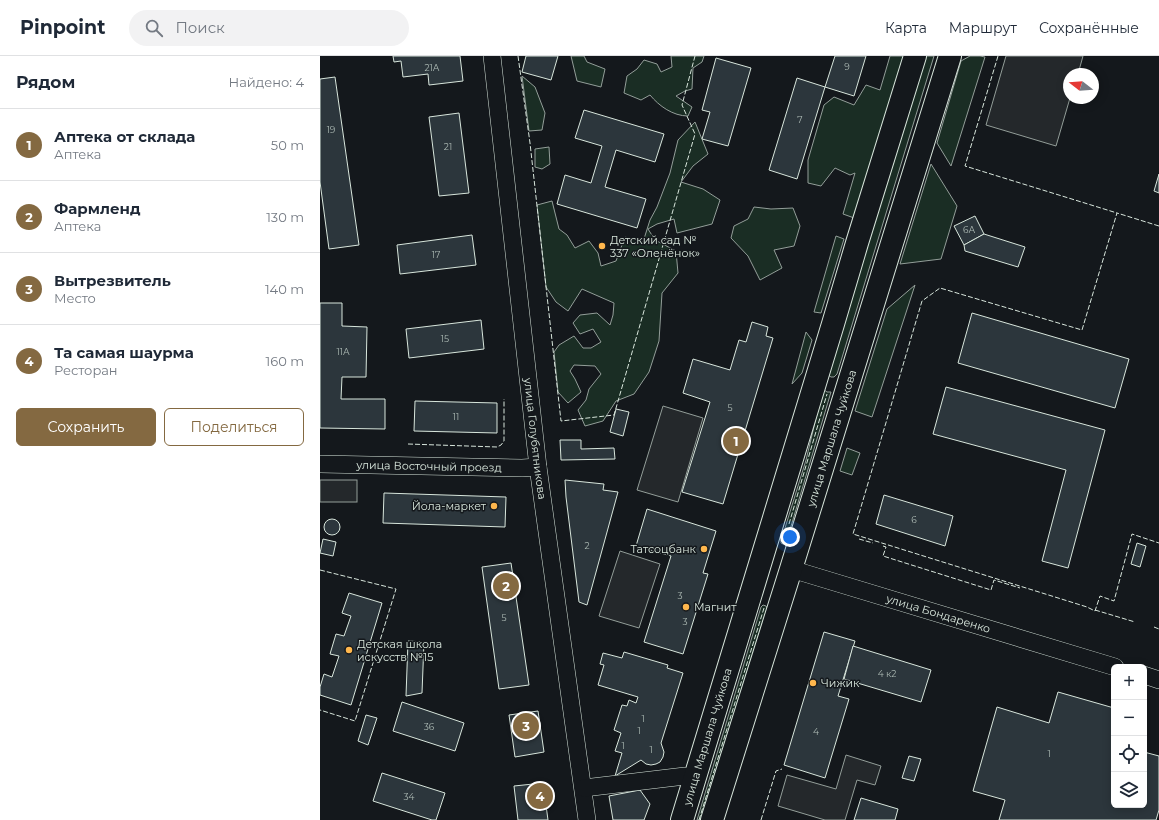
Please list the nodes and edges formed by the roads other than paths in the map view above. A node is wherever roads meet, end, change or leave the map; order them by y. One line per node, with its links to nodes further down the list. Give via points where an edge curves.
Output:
1 (492, 56): 7 (street, улица Голубятникова)
2 (915, 56): 4 (main road, улица Маршала Чуйкова)
3 (950, 56): 5 (main road, улица Маршала Чуйкова)
4 (819, 372): 5 (main road, via 830,379); 8 (main road, улица Маршала Чуйкова)
5 (850, 380): 9 (main road, улица Маршала Чуйкова)
6 (320, 464): 7 (street, улица Восточный проезд)
7 (538, 467): 14 (street, улица Голубятникова)
8 (762, 559): 9 (main road, улица Бондаренко); 13 (main road, улица Маршала Чуйкова)
9 (791, 569): 10 (street, улица Бондаренко); 17 (main road, улица Маршала Чуйкова)
10 (1111, 666)
11 (1147, 677): 12 (street)
12 (1159, 680)
13 (694, 780): 14 (street, via 685,776); 16 (main road, улица Маршала Чуйкова)
14 (584, 788): 15 (street, улица Голубятникова)
15 (587, 820)
16 (682, 820)
17 (712, 820)

